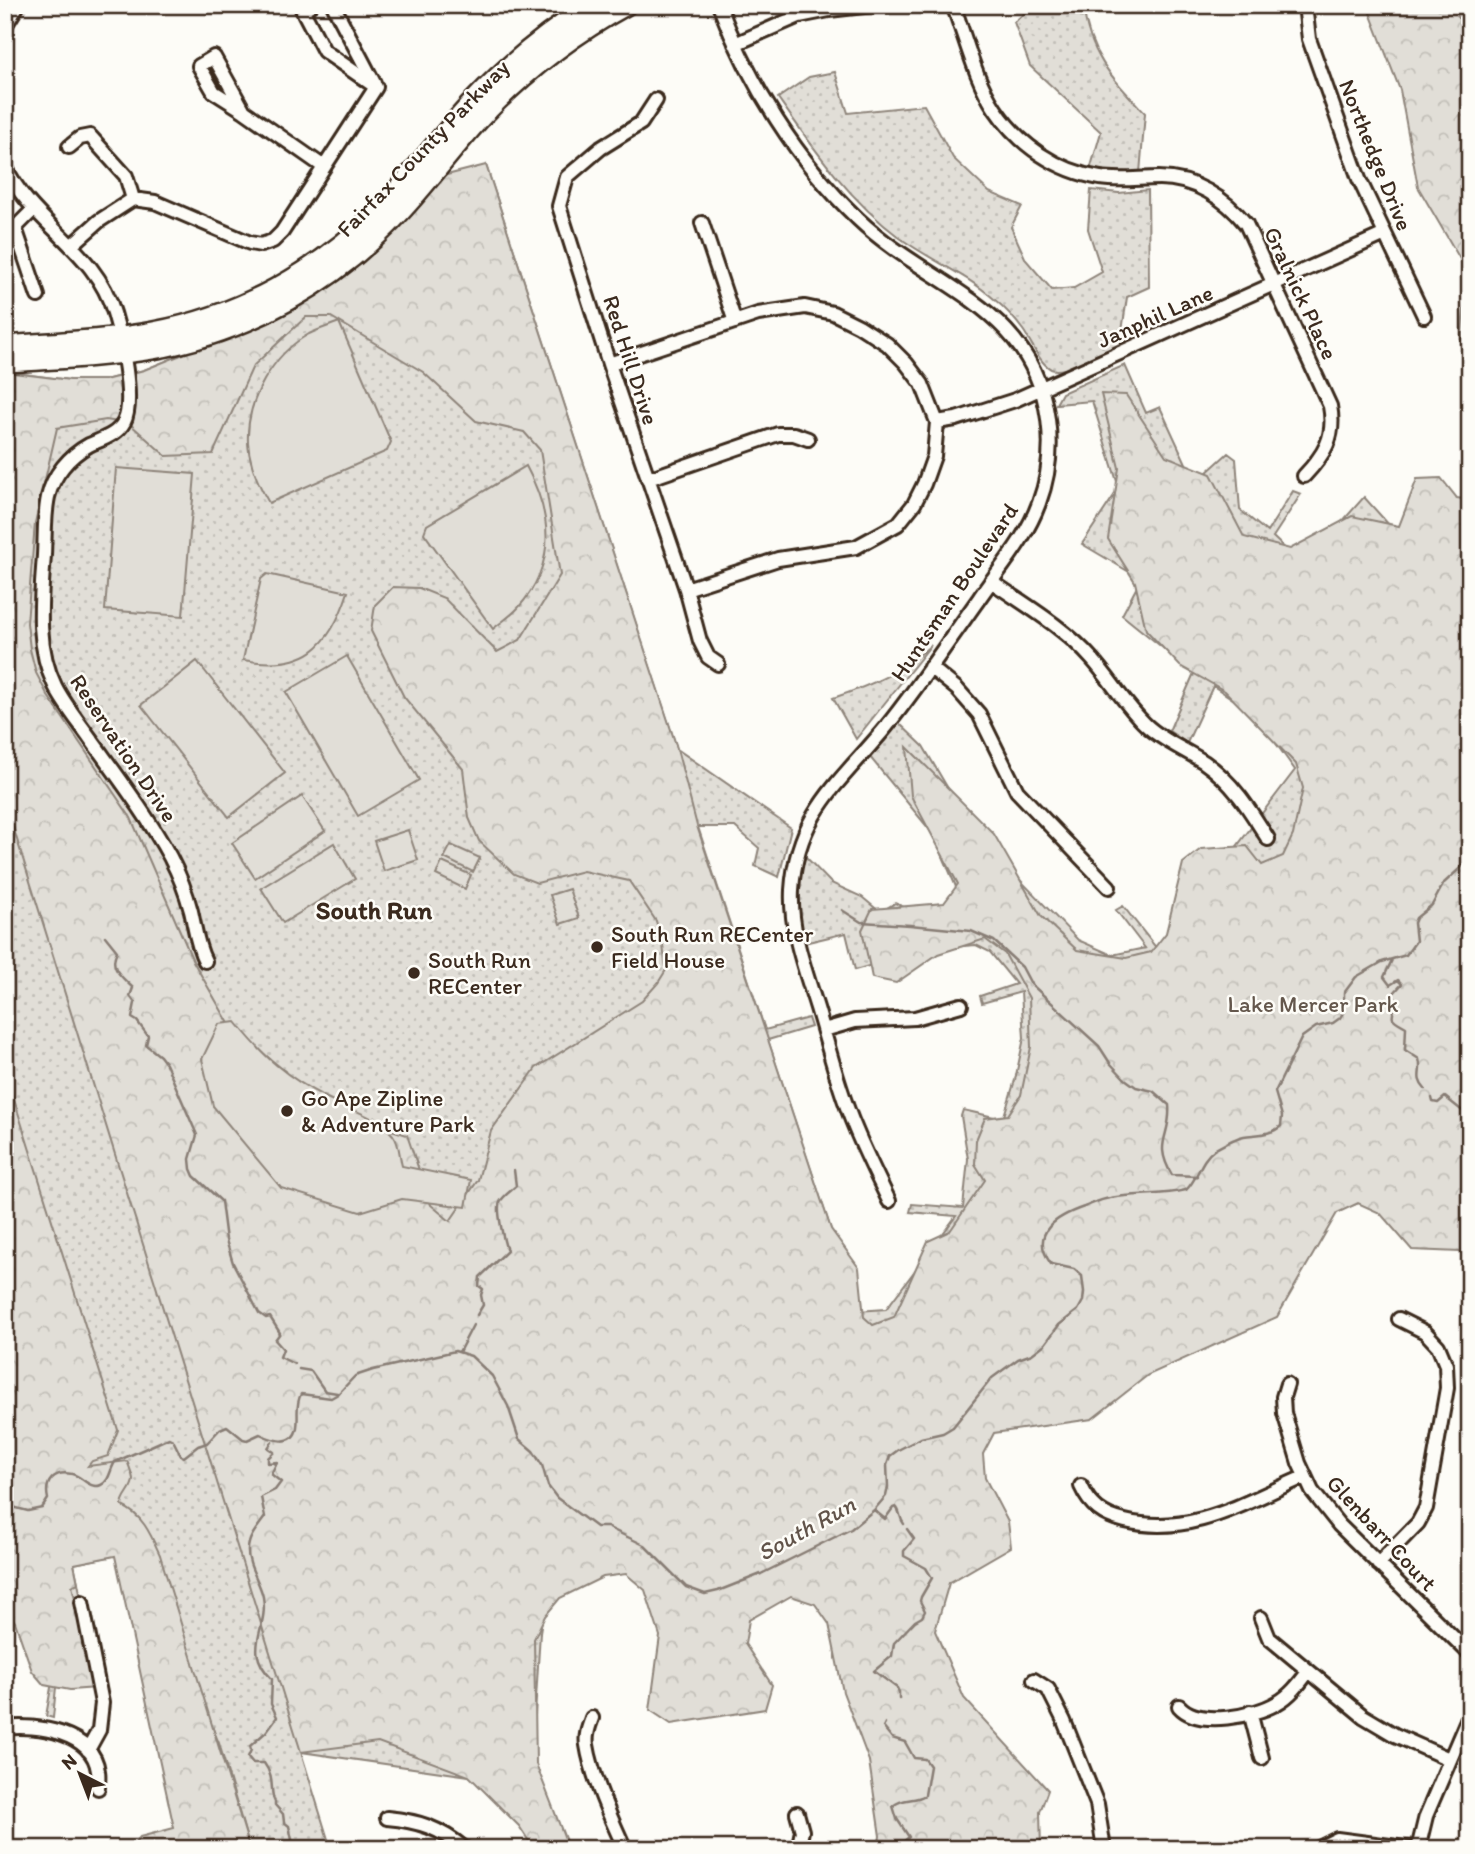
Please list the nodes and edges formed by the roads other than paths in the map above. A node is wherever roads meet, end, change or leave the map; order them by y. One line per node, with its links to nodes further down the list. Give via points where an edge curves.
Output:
1 (18, 5): 10 (street)
2 (311, 5): 12 (street, via 302,9 324,51)
3 (333, 5): 12 (street)
4 (592, 5): 28 (highway, Fairfax County Parkway, via 509,66 347,241 270,292)
5 (626, 5): 28 (highway, Fairfax County Parkway, via 579,33 519,80 389,224 319,282 269,311 220,331 169,346)
6 (719, 5): 11 (street, Huntsman Boulevard)
7 (873, 5): 11 (street, via 799,16)
8 (953, 5): 24 (street, Gralnick Place, via 989,98 1021,140 1058,165 1087,175 1166,179 1211,192 1246,224)
9 (1305, 5): 22 (street, Northedge Drive, via 1314,56 1359,179)
10 (5, 26)
11 (735, 44): 32 (street, Huntsman Boulevard, via 769,106 839,199 881,239 996,318 1022,350)
12 (376, 87): 17 (street)
13 (656, 100): 31 (street, Red Hill Drive, via 641,123 576,167 561,192 562,221)
14 (244, 111): 17 (street)
15 (69, 147): 18 (street, via 90,136 126,176)
16 (5, 166): 19 (street, Reservation Drive)
17 (324, 167): 18 (street, via 282,232 261,245 155,202)
18 (133, 199): 23 (street)
19 (34, 209): 21 (street); 23 (street, Reservation Drive)
20 (702, 223): 27 (street)
21 (10, 230): 25 (street)
22 (1385, 234): 24 (street, Janphil Lane); 26 (street, Northedge Drive)
23 (72, 245): 28 (street, Reservation Drive, via 104,289)
24 (1276, 285): 32 (street, Janphil Lane); 35 (street, Gralnick Place, via 1331,412 1324,452)
25 (38, 296)
26 (1424, 316)
27 (735, 322): 31 (street); 33 (street, via 805,307 833,313 887,344 906,363 922,384)
28 (120, 345): 29 (highway, Fairfax County Parkway); 30 (highway, Fairfax County Parkway); 43 (street, Reservation Drive, via 129,400 123,424 68,461 52,483 41,642 59,695 171,858)
29 (5, 346)
30 (5, 362)
31 (609, 364): 36 (street, Red Hill Drive)
32 (1042, 388): 33 (street, Janphil Lane); 37 (street, Huntsman Boulevard, via 1050,447 1044,488 1028,527)
33 (937, 422): 38 (street, via 934,456 924,484 898,524 856,548 778,559)
34 (808, 439): 36 (street, via 778,433)
35 (1304, 476)
36 (648, 479): 38 (street, Red Hill Drive)
37 (991, 580): 40 (street, Huntsman Boulevard); 41 (street, via 1079,645 1152,730 1224,779 1246,803)
38 (686, 589): 39 (street, Red Hill Drive, via 700,641 708,657)
39 (718, 664)
40 (930, 667): 42 (street, via 979,714 1017,791); 45 (street, Huntsman Boulevard, via 885,729 821,801 798,853 792,905 797,944)
41 (1268, 839)
42 (1109, 887)
43 (205, 961)
44 (961, 1005): 45 (street, via 915,1018 855,1021)
45 (824, 1030): 46 (street, Huntsman Boulevard, via 856,1130)
46 (889, 1201)
47 (1399, 1320): 51 (street, via 1425,1332 1438,1346 1446,1365 1447,1388 1426,1508 1418,1523)
48 (1287, 1384): 49 (street, Glenbarr Court, via 1283,1408)
49 (1304, 1477): 50 (street, via 1218,1515 1164,1527 1105,1515 1093,1507); 51 (street, Glenbarr Court, via 1328,1513)
50 (1081, 1486)
51 (1378, 1564): 54 (street, Glenbarr Court)
52 (82, 1602): 62 (street, via 102,1703 99,1730)
53 (1261, 1618): 55 (street, via 1269,1638)
54 (1470, 1654)
55 (1308, 1672): 58 (street, via 1284,1699); 64 (street, via 1376,1725)
56 (1034, 1680): 71 (street, via 1048,1689 1069,1732 1097,1804)
57 (1179, 1706): 58 (street, via 1185,1714 1212,1719)
58 (1250, 1712): 63 (street)
59 (1470, 1713): 64 (street)
60 (592, 1718): 69 (street, via 587,1744)
61 (5, 1728): 62 (street, via 54,1730)
62 (88, 1750): 65 (street, via 98,1769)
63 (1262, 1758)
64 (1449, 1759): 73 (street)
65 (98, 1788)
66 (797, 1814): 70 (street, via 802,1831)
67 (387, 1818): 68 (street, via 416,1821)
68 (465, 1849)
69 (625, 1849)
70 (798, 1849)
71 (1104, 1849)
72 (1317, 1849): 73 (street, via 1330,1840 1344,1839)
73 (1415, 1849)

